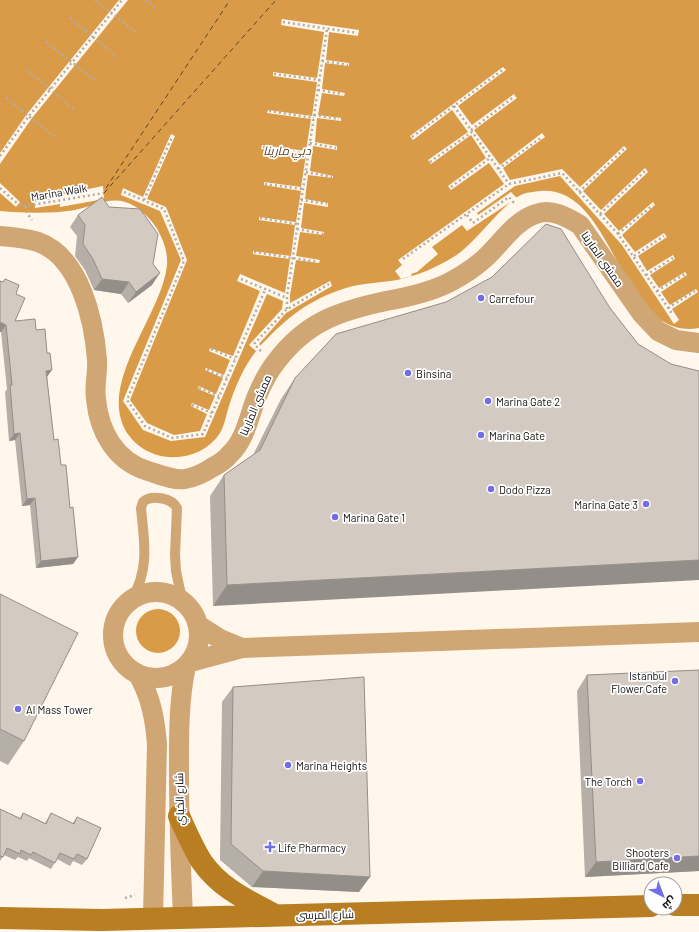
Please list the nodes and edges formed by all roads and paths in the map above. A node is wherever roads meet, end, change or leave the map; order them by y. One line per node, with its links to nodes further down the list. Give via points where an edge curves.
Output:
1 (95, 0): 5 (path)
2 (122, 0): 5 (path)
3 (146, 0): 4 (path)
4 (155, 8)
5 (112, 13): 9 (path); 11 (path)
6 (70, 18): 11 (path)
7 (283, 22): 8 (path)
8 (327, 29): 10 (path); 14 (path)
9 (136, 32)
10 (357, 33)
11 (92, 36): 13 (path); 15 (path)
12 (46, 42): 15 (path)
13 (117, 57)
14 (322, 61): 16 (path); 20 (path)
15 (72, 62): 21 (path); 22 (path)
16 (348, 65)
17 (26, 69): 22 (path)
18 (504, 69): 27 (path)
19 (274, 74): 20 (path)
20 (320, 80): 23 (path)
21 (97, 82)
22 (50, 89): 28 (path); 30 (path)
23 (318, 90): 24 (path); 31 (path)
24 (343, 94)
25 (515, 96): 33 (path)
26 (6, 98): 30 (path)
27 (454, 106): 33 (path); 35 (path)
28 (75, 110)
29 (269, 111): 31 (path)
30 (29, 116): 37 (path); 43 (path)
31 (314, 116): 32 (path); 38 (path)
32 (340, 119)
33 (471, 131): 44 (path); 45 (path)
34 (172, 137): 58 (path)
35 (412, 137)
36 (542, 137): 46 (path)
37 (57, 139)
38 (310, 143): 40 (path); 42 (path)
39 (263, 147): 42 (path)
40 (336, 148)
41 (624, 148): 56 (path)
42 (308, 154): 48 (path)
43 (0, 156)
44 (490, 158): 46 (path); 52 (path)
45 (430, 162)
46 (498, 169): 51 (path)
47 (646, 171): 62 (path)
48 (306, 172): 49 (path); 54 (path)
49 (332, 177)
50 (265, 184): 54 (path)
51 (509, 184)
52 (451, 187)
53 (0, 188): 57 (path, Marina Walk, via 18,204 26,206)
54 (303, 189): 59 (path)
55 (124, 192): 58 (path)
56 (579, 192)
57 (104, 193)
58 (144, 200): 96 (path, via 164,209 184,261 127,400 145,426 172,438 203,434)
59 (301, 200): 60 (path); 66 (path)
60 (327, 204)
61 (653, 205): 69 (path)
62 (600, 214)
63 (466, 215): 65 (path, via 473,223 509,197)
64 (260, 218): 66 (path)
65 (525, 218): 87 (street, ممشى المارينا, via 538,213 553,212 580,225 642,314 658,331 676,340); 90 (street, ممشى المارينا, via 483,260 451,282 417,295 350,309 317,322 288,345)
66 (298, 224): 67 (path)
67 (297, 229): 68 (path); 74 (path)
68 (323, 234)
69 (618, 234)
70 (0, 236): 90 (street, ممشى المارينا, via 37,241 63,258 73,270 92,326 97,361 95,398 100,427 116,451 136,468 183,480 201,475 226,458 239,443 257,395)
71 (664, 236): 73 (path)
72 (254, 252): 74 (path)
73 (634, 256)
74 (292, 258): 76 (path); 84 (path)
75 (673, 258): 78 (path)
76 (318, 262)
77 (685, 274): 82 (path)
78 (646, 275)
79 (241, 278): 81 (path)
80 (329, 284): 86 (path)
81 (265, 290): 84 (path); 89 (path)
82 (657, 291)
83 (695, 291): 85 (path)
84 (287, 298): 86 (path)
85 (668, 308)
86 (287, 309): 90 (path, via 254,344)
87 (699, 344)
88 (211, 349): 89 (path)
89 (235, 360): 92 (path)
90 (275, 363)
91 (207, 370): 92 (path)
92 (227, 378): 94 (path)
93 (199, 388): 94 (path)
94 (219, 396): 96 (path)
95 (192, 405): 96 (path)
96 (212, 413)
97 (132, 599): 98 (street, via 142,594 162,592); 98 (lane, via 144,568 141,508 148,498 169,500 177,508 175,556); 103 (street, via 121,610 114,624 113,645 123,663)
98 (182, 600): 99 (street, via 195,616)
99 (198, 625): 101 (street, via 220,639); 102 (street, via 197,648)
100 (699, 632): 101 (street)
101 (242, 648): 102 (street)
102 (188, 664): 103 (street, via 159,679); 104 (street, شارع الخياي, via 179,722)
103 (139, 676): 110 (street, شارع الخياي, via 150,699 156,727)
104 (179, 816): 108 (main road, via 196,852 209,872 232,891); 111 (street, شارع الخياي)
105 (683, 905): 106 (main road)
106 (699, 905)
107 (643, 906): 108 (main road, شارع المرسى)
108 (274, 915): 111 (main road, شارع المرسى)
109 (0, 918): 110 (main road, شارع المرسى, via 88,920)
110 (152, 925): 111 (main road, شارع المرسى)
111 (183, 925)

